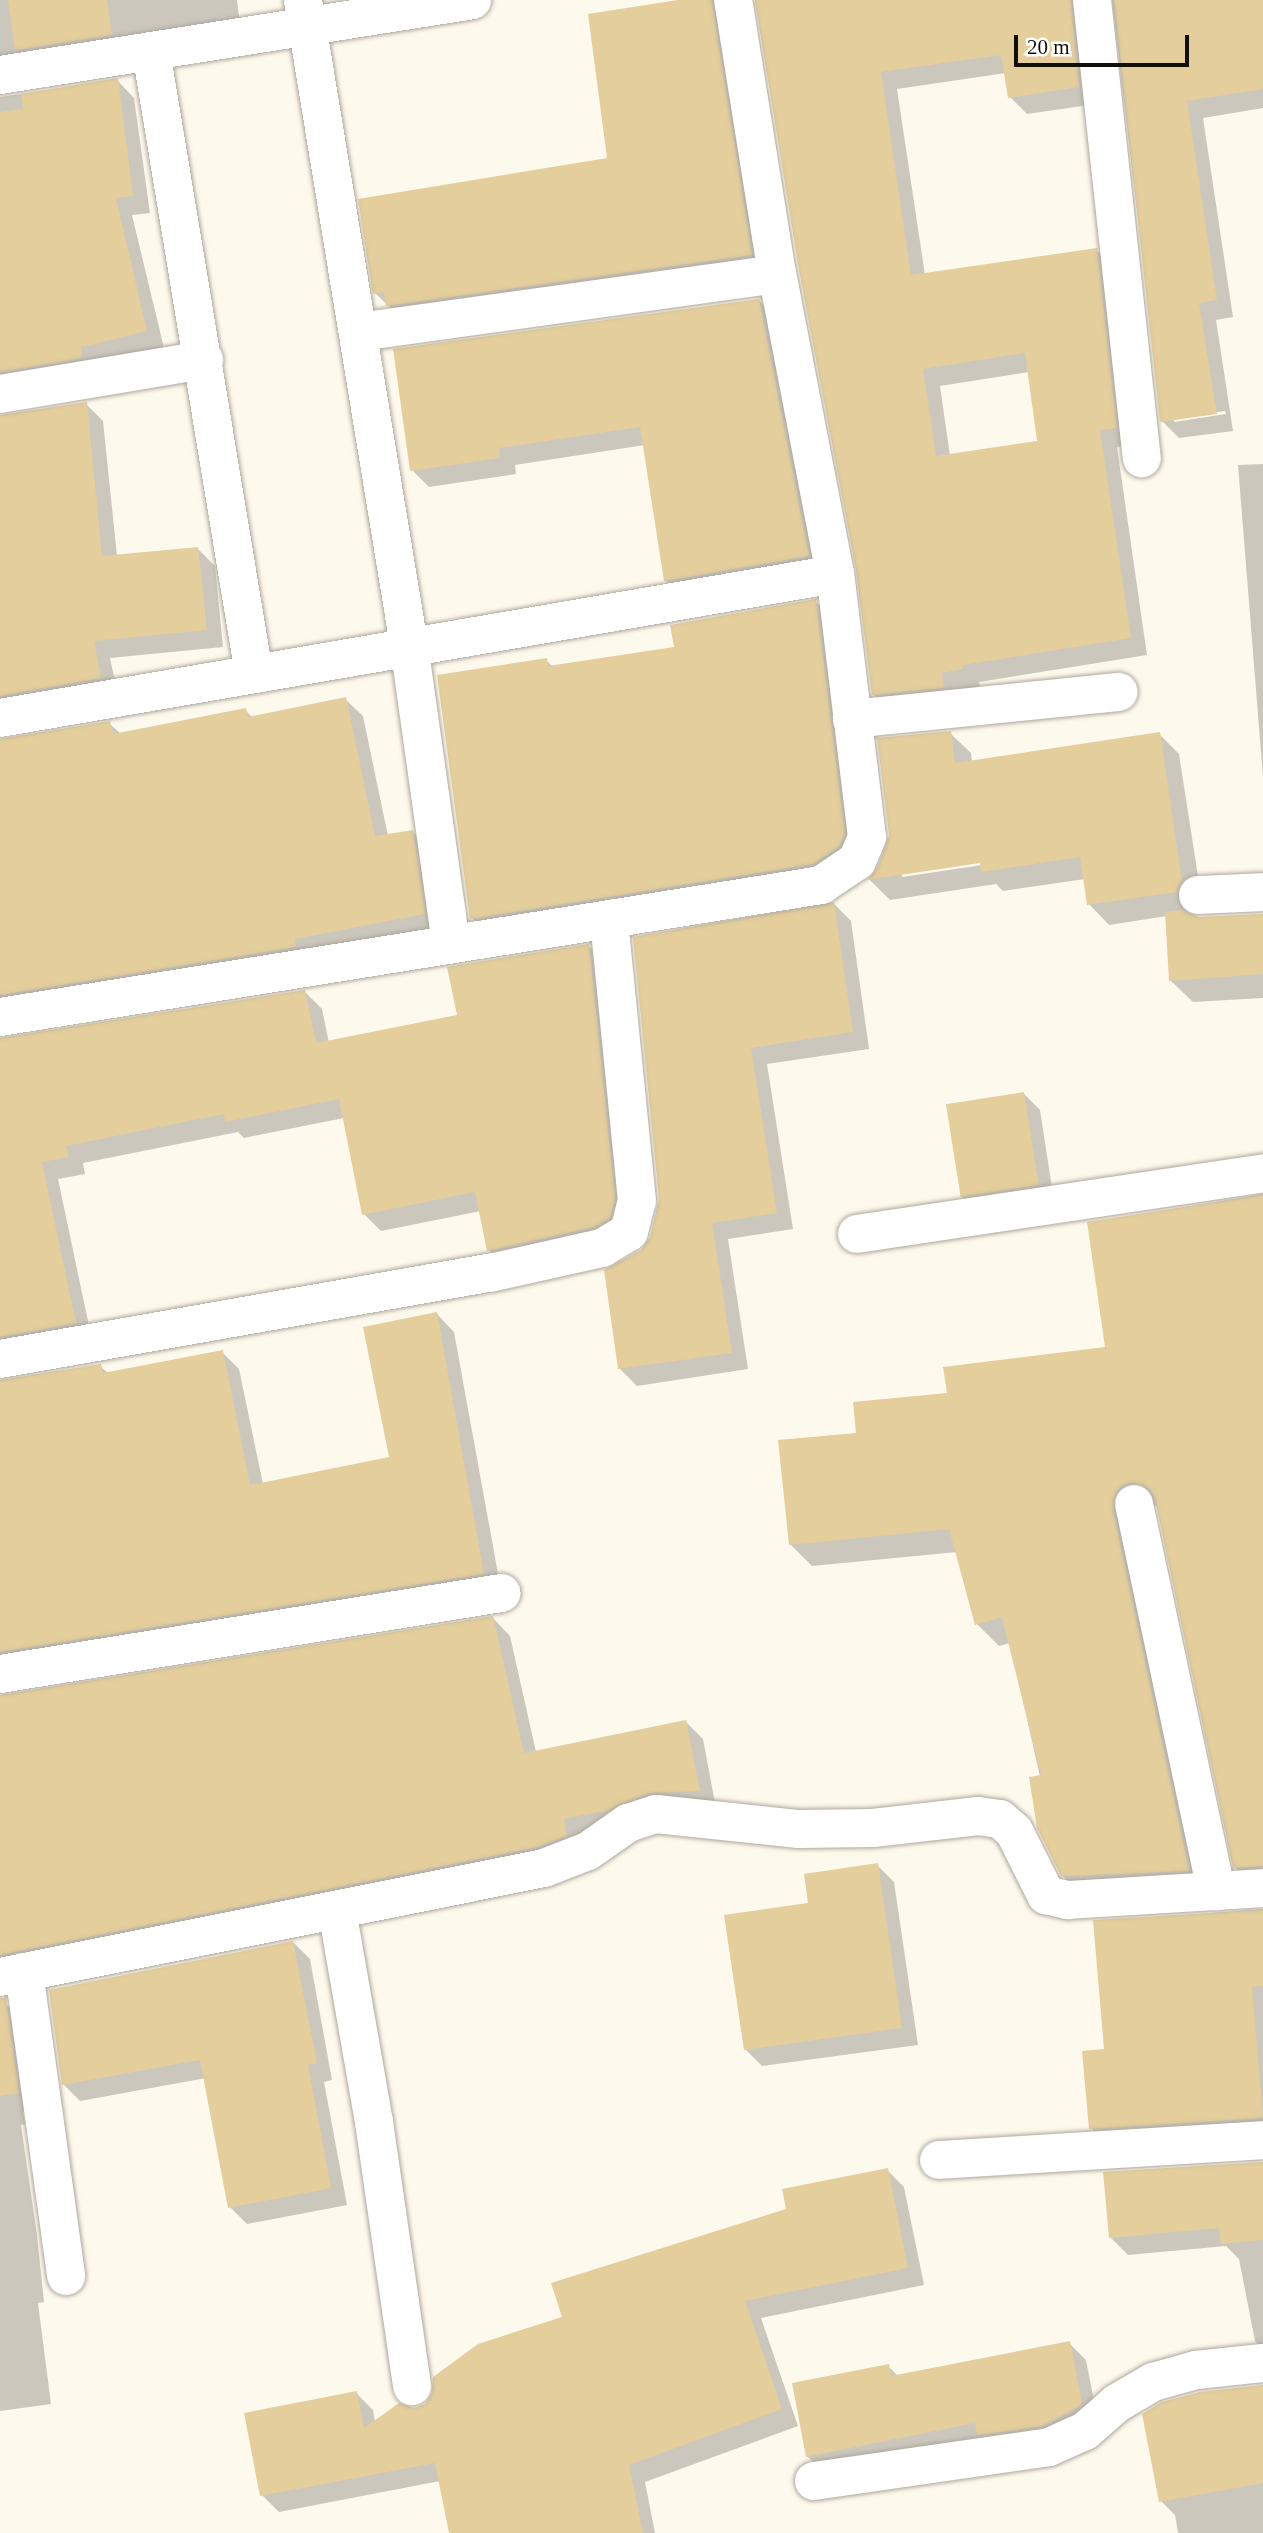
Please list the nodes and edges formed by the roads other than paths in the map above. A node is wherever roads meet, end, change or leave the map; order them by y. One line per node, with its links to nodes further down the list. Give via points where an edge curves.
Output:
1 (472, 0): 4 (street)
2 (733, 0): 7 (street)
3 (1092, 0): 11 (street)
4 (305, 13): 5 (street); 8 (street)
5 (151, 51): 6 (street); 9 (street)
6 (0, 75)
7 (778, 274): 8 (street); 12 (street)
8 (359, 331): 13 (street)
9 (204, 360): 10 (street); 14 (street)
10 (0, 394)
11 (1142, 458)
12 (835, 574): 13 (street); 17 (street)
13 (409, 645): 14 (street); 21 (street)
14 (254, 674): 16 (street)
15 (1119, 692): 17 (street)
16 (0, 718)
17 (852, 719): 20 (street, via 867,837 857,861 821,885)
18 (1263, 892): 19 (street)
19 (1198, 894)
20 (609, 920): 21 (street); 25 (street, via 637,1201 629,1231 602,1248 490,1273)
21 (451, 942): 22 (street)
22 (0, 1017)
23 (1263, 1173): 24 (street)
24 (857, 1234)
25 (0, 1359)
26 (1134, 1504): 30 (street)
27 (501, 1593): 28 (street)
28 (0, 1674)
29 (1263, 1888): 30 (street)
30 (1216, 1891): 31 (street, via 1068,1900 1046,1895 1014,1831 1000,1819 978,1816 873,1828 799,1829 656,1814 628,1823 588,1851 544,1868)
31 (337, 1910): 32 (street); 37 (street, via 374,2122)
32 (12, 1975): 35 (street)
33 (1263, 2140): 34 (street)
34 (939, 2160)
35 (66, 2276)
36 (1263, 2362): 38 (street, via 1196,2370 1153,2382 1117,2403 1085,2431 1049,2447)
37 (412, 2386)
38 (814, 2481)

